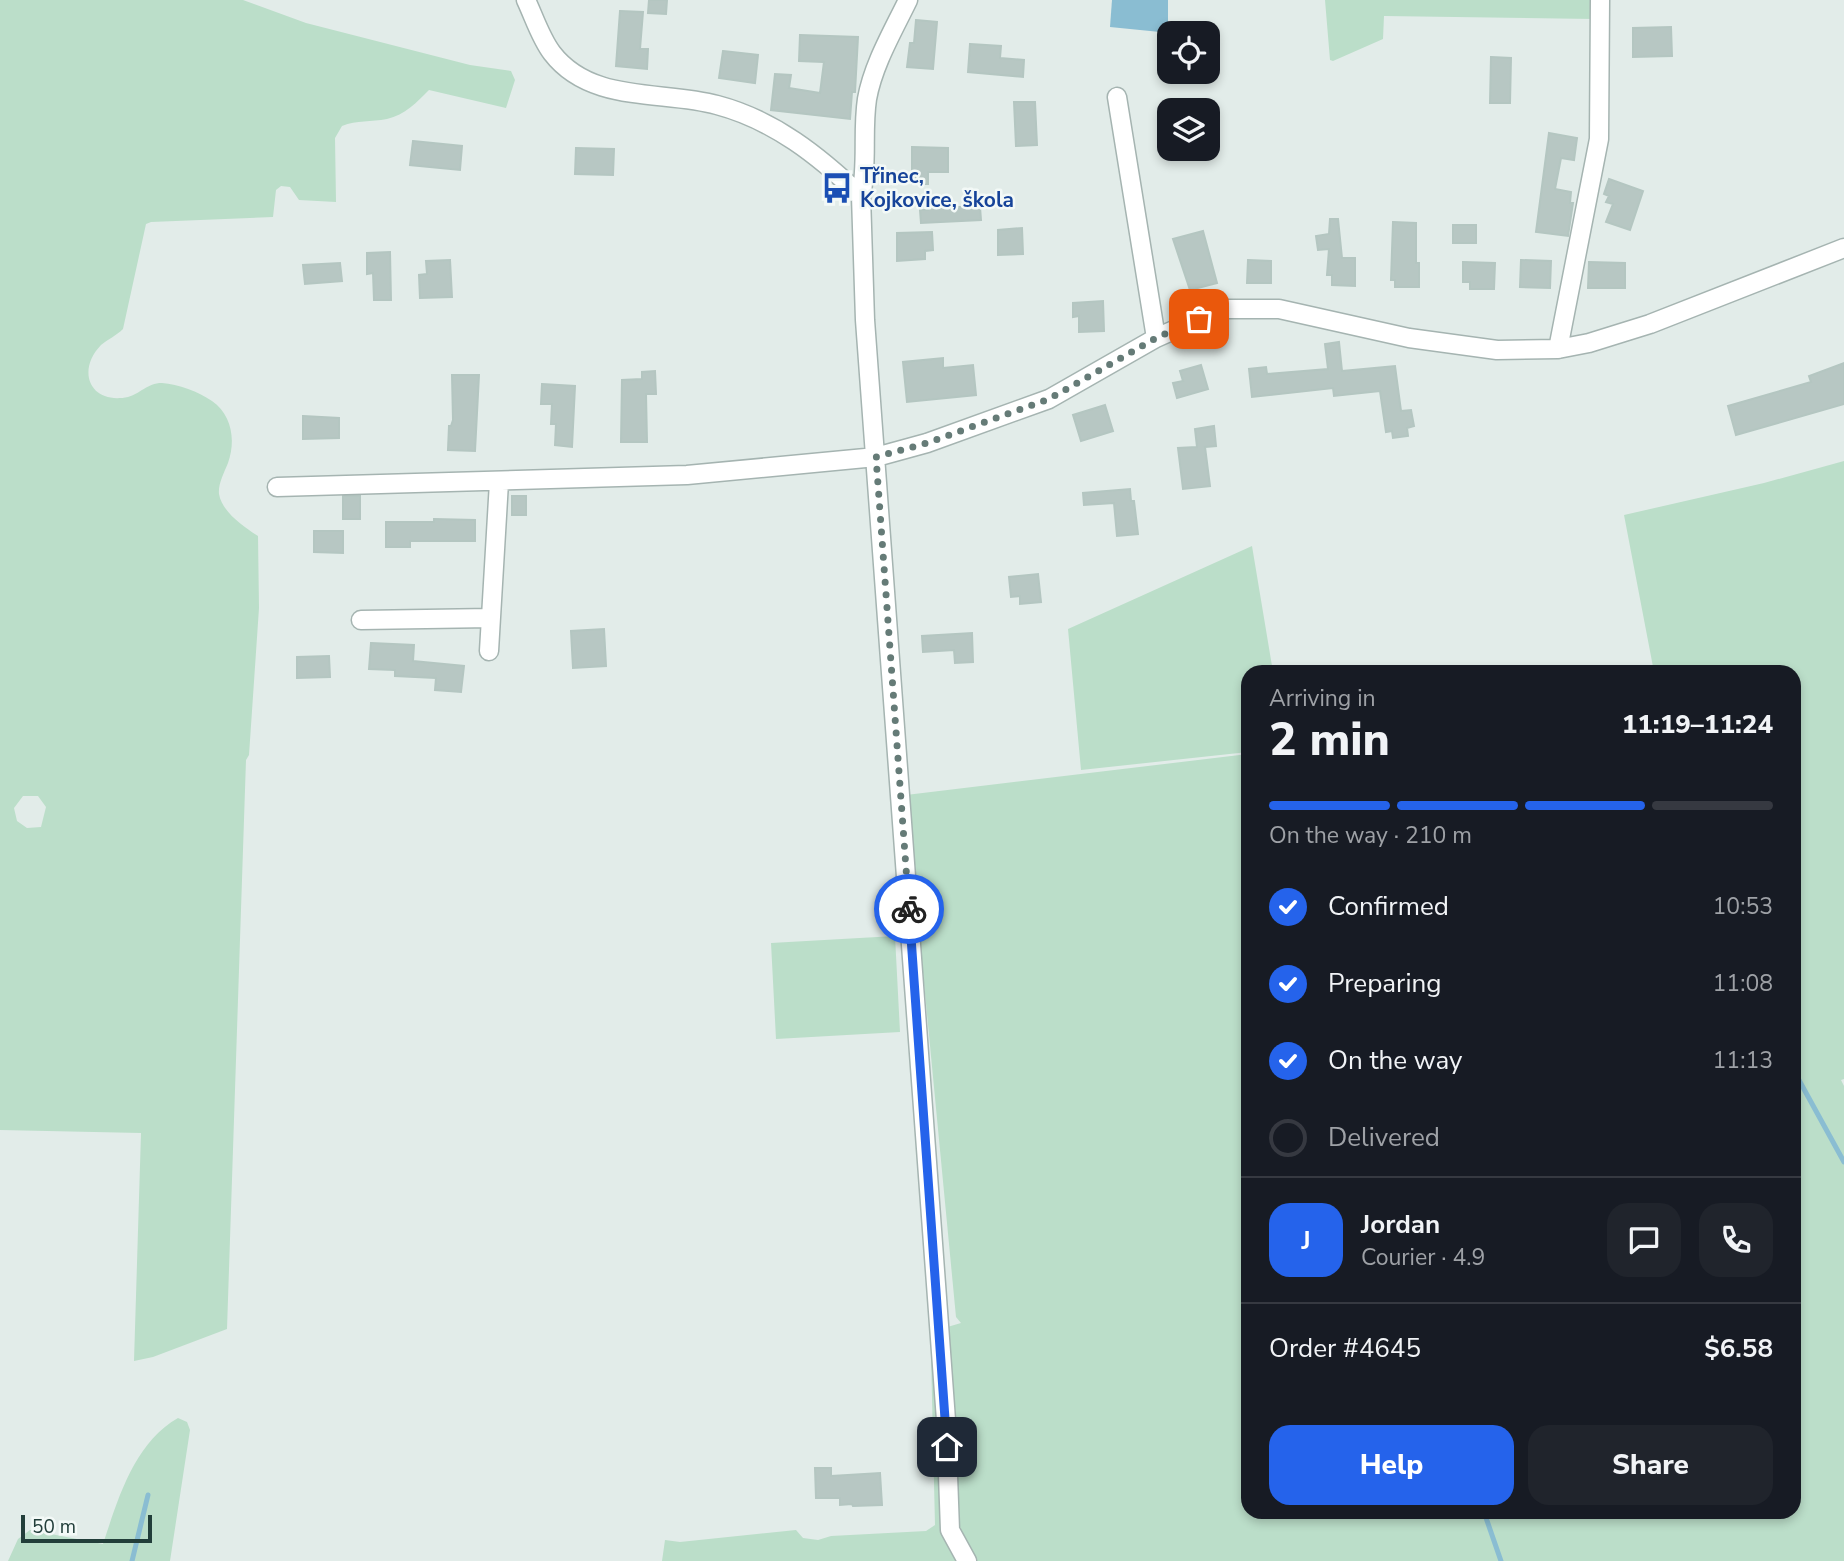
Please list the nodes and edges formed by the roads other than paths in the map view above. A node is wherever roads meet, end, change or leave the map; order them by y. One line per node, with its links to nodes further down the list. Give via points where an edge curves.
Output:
1 (526, 0): 5 (street, via 551,52 580,77 627,93 716,104 770,124)
2 (908, 0): 5 (street, via 875,69 868,96)
3 (1600, 0): 8 (street, via 1599,138)
4 (1117, 97): 7 (street)
5 (861, 196): 9 (street)
6 (1844, 248): 8 (street, via 1650,324)
7 (1156, 338): 8 (street, via 1221,309 1279,309 1409,338 1497,350); 9 (street, via 1049,399)
8 (1558, 349)
9 (876, 457): 10 (street, via 687,475); 15 (street, via 947,1420 950,1530)
10 (499, 482): 11 (street); 12 (street)
11 (277, 487)
12 (491, 618): 13 (street); 14 (street)
13 (361, 620)
14 (489, 651)
15 (967, 1561)

